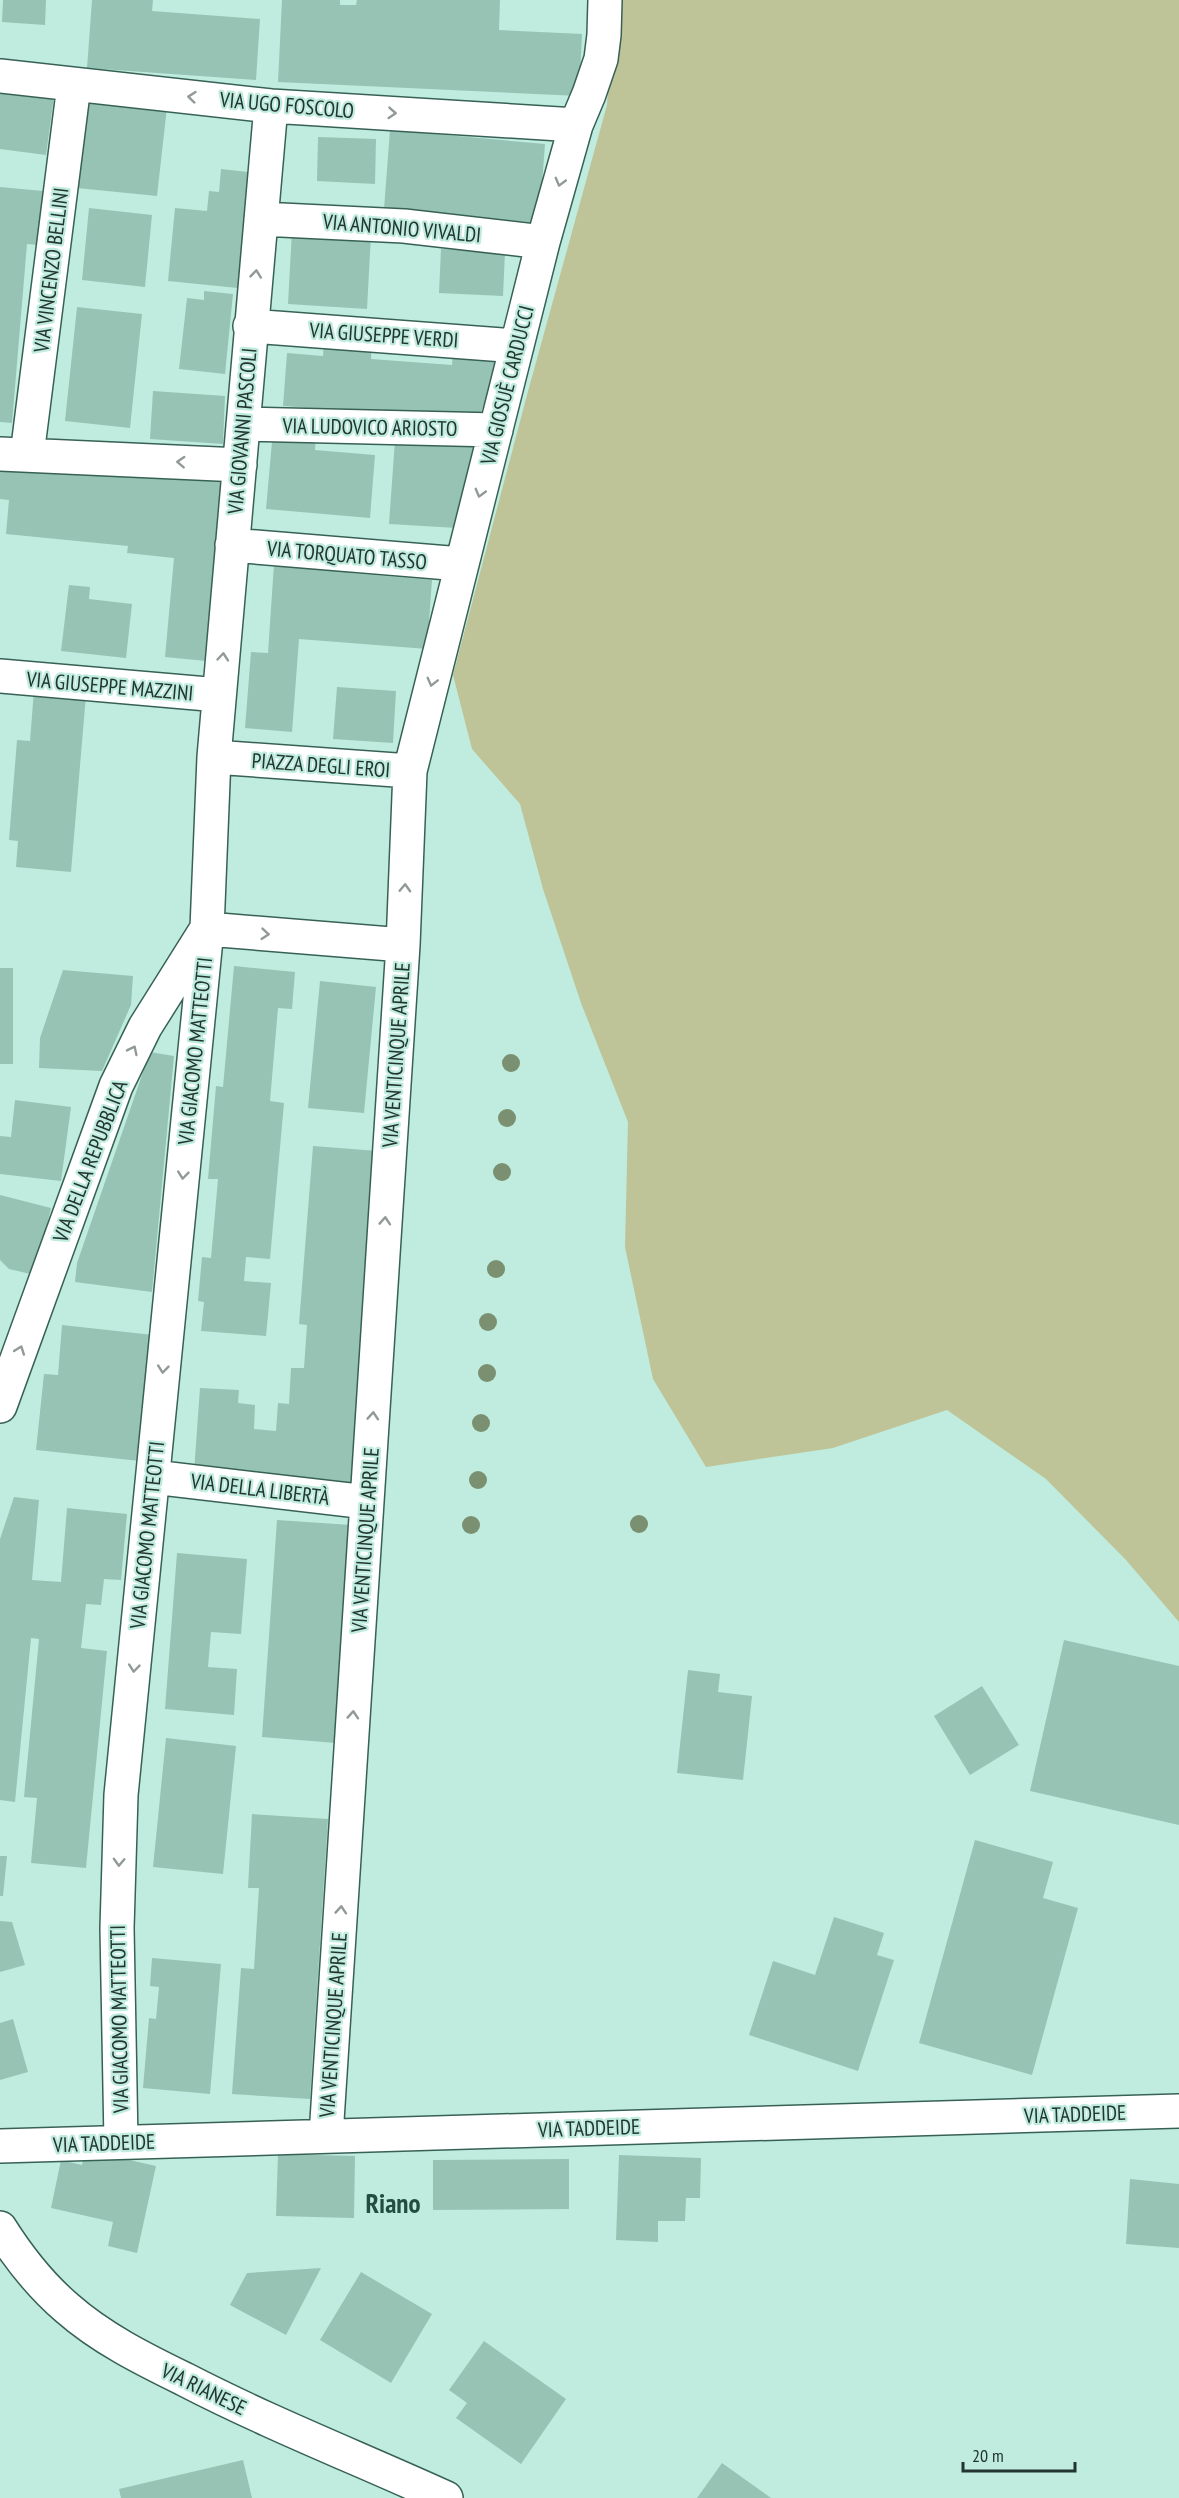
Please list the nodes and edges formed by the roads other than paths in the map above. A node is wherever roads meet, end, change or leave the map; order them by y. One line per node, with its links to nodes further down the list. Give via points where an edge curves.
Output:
1 (605, 0): 5 (street, VIA GIOSUÈ CARDUCCI, via 601,59)
2 (0, 76): 3 (street, VIA UGO FOSCOLO)
3 (74, 85): 4 (street, VIA UGO FOSCOLO, one-way to 3); 12 (street, VIA VINCENZO BELLINI)
4 (271, 106): 5 (street, VIA UGO FOSCOLO, one-way to 5); 6 (street, VIA GIOVANNI PASCOLI)
5 (576, 125): 7 (street, VIA GIOSUÈ CARDUCCI, one-way to 7)
6 (261, 219): 7 (street, VIA ANTONIO VIVALDI, via 404,226); 8 (street, VIA GIOVANNI PASCOLI, one-way to 6)
7 (543, 242): 9 (street, VIA GIOSUÈ CARDUCCI)
8 (250, 326): 9 (street, VIA GIUSEPPE VERDI); 10 (street, VIA GIOVANNI PASCOLI)
9 (517, 346): 11 (street, VIA GIOSUÈ CARDUCCI)
10 (243, 424): 11 (street, VIA LUDOVICO ARIOSTO); 13 (street, VIA GIOVANNI PASCOLI)
11 (496, 430): 15 (street, VIA GIOSUÈ CARDUCCI, one-way to 15)
12 (14, 454): 13 (street, one-way to 12)
13 (240, 465): 14 (street, VIA GIOVANNI PASCOLI)
14 (232, 545): 15 (street, VIA TORQUATO TASSO); 17 (street, VIA GIOVANNI PASCOLI, one-way to 14)
15 (461, 564): 19 (street, VIA GIOSUÈ CARDUCCI, one-way to 19)
16 (0, 676): 17 (street, VIA GIUSEPPE MAZZINI)
17 (219, 695): 18 (street, VIA GIOVANNI PASCOLI)
18 (214, 757): 19 (street, PIAZZA DEGLI EROI); 20 (street)
19 (410, 771): 21 (street, PIAZZA DEGLI EROI, one-way to 19)
20 (207, 929): 21 (street, one-way to 21); 22 (street, VIA DELLA REPUBBLICA, one-way to 20, via 116,1086 145,1027); 23 (street, VIA GIACOMO MATTEOTTI, one-way to 23)
21 (403, 945): 24 (street, VIA VENTICINQUE APRILE, one-way to 21)
22 (0, 1406)
23 (153, 1477): 24 (street, VIA DELLA LIBERTÀ); 27 (street, VIA GIACOMO MATTEOTTI, one-way to 27, via 120,1817 117,1928)
24 (367, 1502): 26 (street, VIA VENTICINQUE APRILE, one-way to 24)
25 (1179, 2111): 26 (street, VIA TADDEIDE)
26 (326, 2136): 27 (street, VIA TADDEIDE)
27 (121, 2142): 28 (street, VIA TADDEIDE)
28 (0, 2146)
29 (0, 2228): 30 (street, VIA RIANESE, via 52,2295 108,2338 219,2397)
30 (446, 2498)

